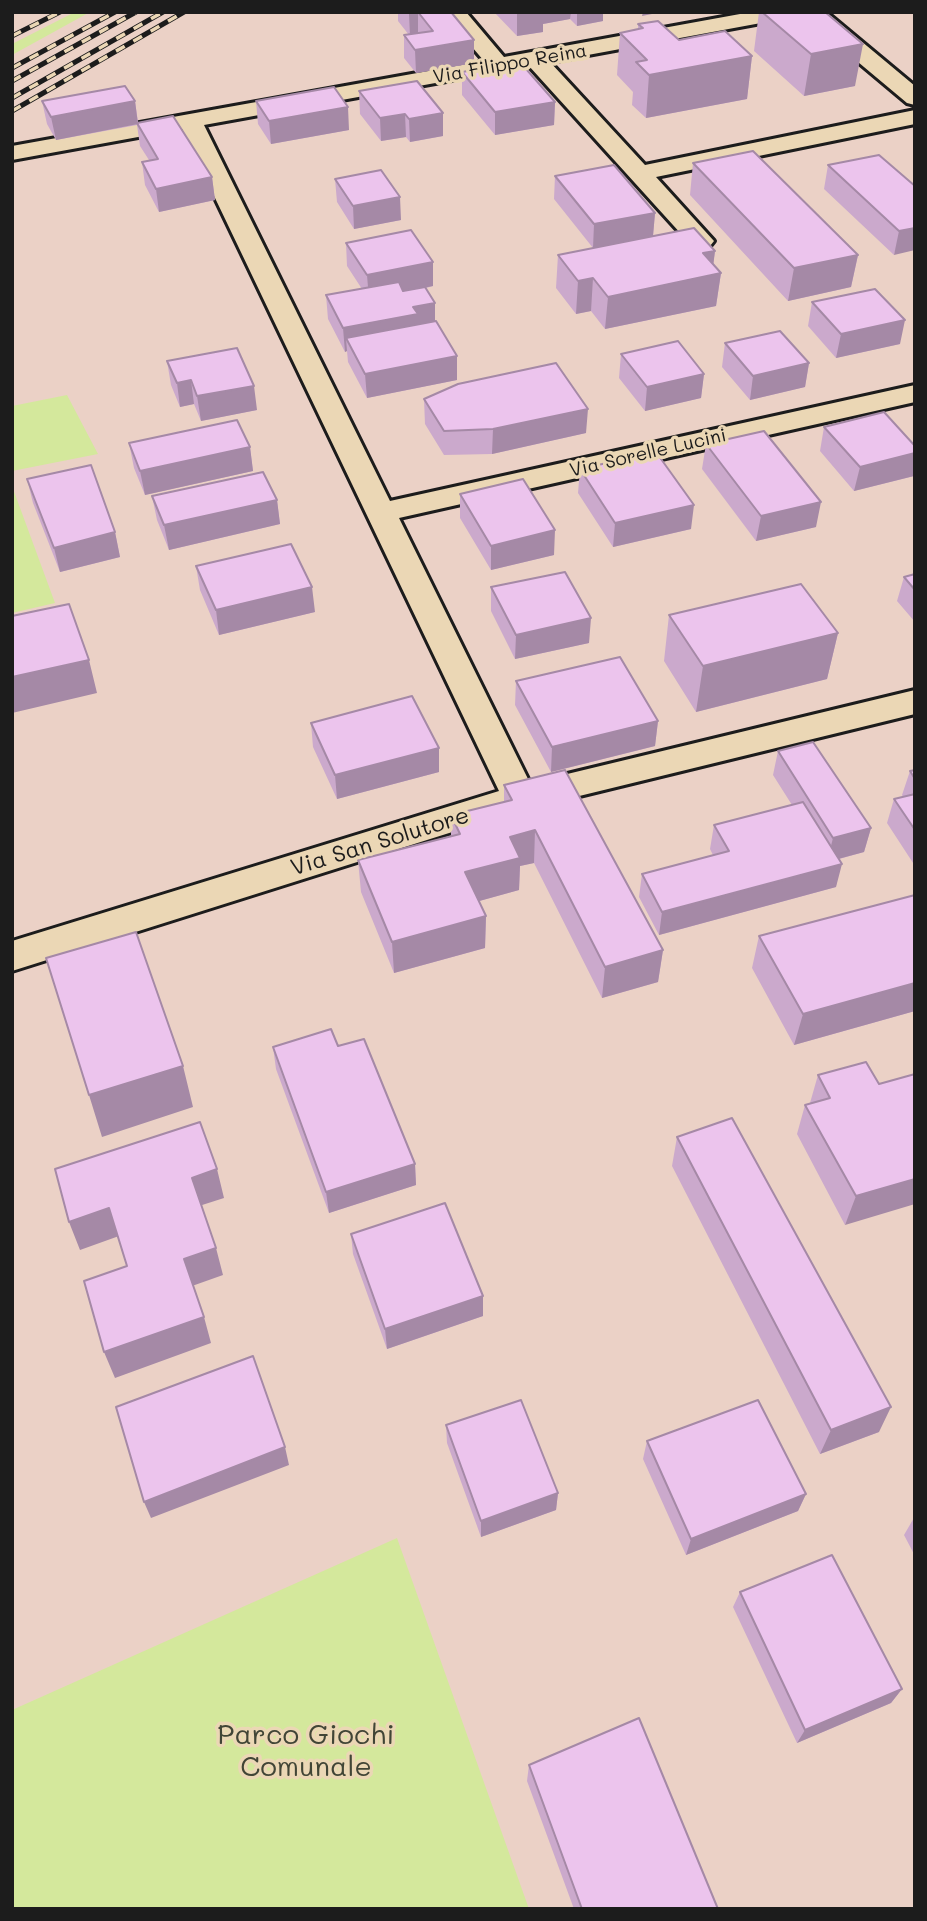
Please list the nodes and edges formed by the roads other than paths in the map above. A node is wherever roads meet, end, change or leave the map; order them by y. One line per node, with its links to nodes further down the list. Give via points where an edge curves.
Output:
1 (813, 12): 6 (street)
2 (785, 13): 4 (street, Via Filippo Reina)
3 (457, 15): 5 (street)
4 (535, 59): 5 (street, Via Filippo Reina); 10 (street)
5 (500, 66): 8 (street, Via Filippo Reina)
6 (915, 98)
7 (915, 117): 10 (street)
8 (191, 123): 9 (street, Via Filippo Reina); 13 (street)
9 (12, 153)
10 (639, 173): 11 (street)
11 (701, 241)
12 (915, 393): 13 (street, Via Sorelle Lucini)
13 (381, 513): 15 (street)
14 (915, 702): 15 (street, Via San Solutore)
15 (520, 797): 16 (street, Via San Solutore)
16 (12, 957)

